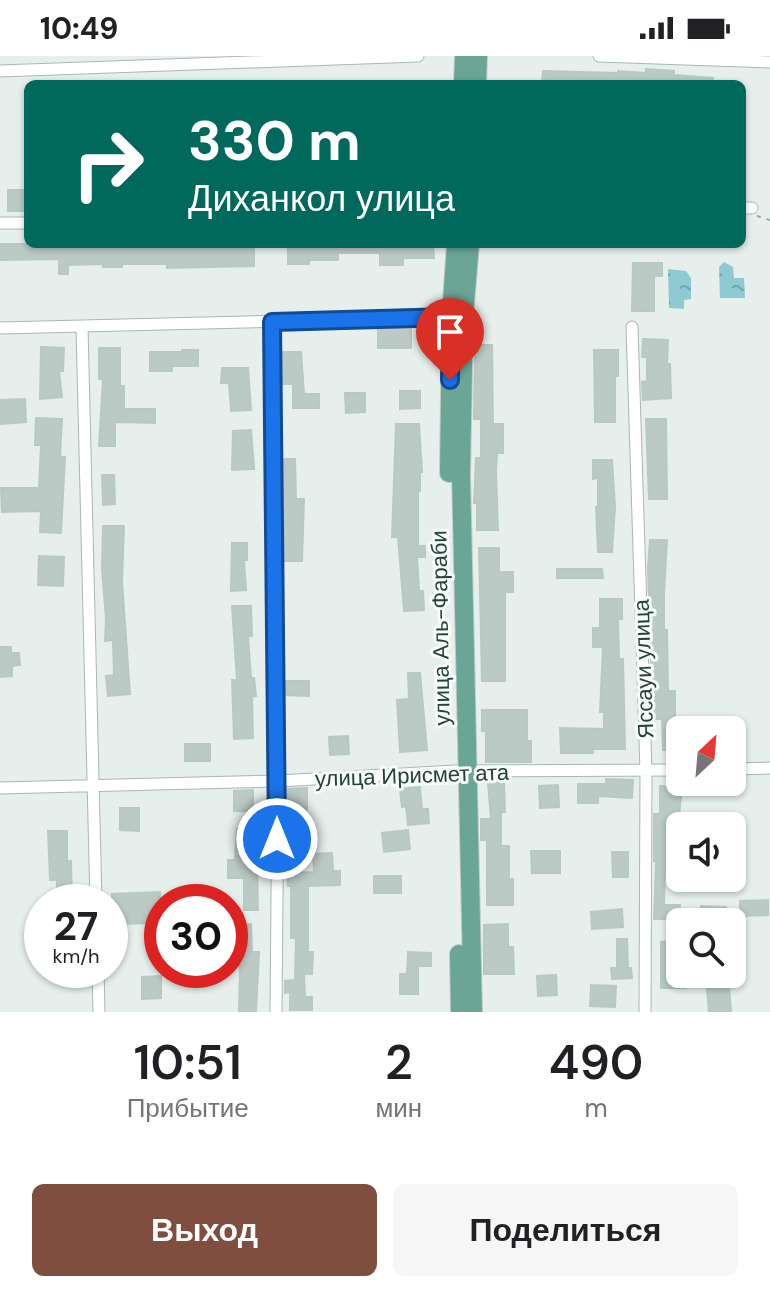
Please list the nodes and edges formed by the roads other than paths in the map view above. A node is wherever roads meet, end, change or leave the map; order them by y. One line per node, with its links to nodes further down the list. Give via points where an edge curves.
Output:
1 (418, 56): 6 (street)
2 (464, 56): 7 (main road)
3 (478, 56): 8 (main road)
4 (599, 56): 5 (street)
5 (770, 62)
6 (0, 71)
7 (463, 80)
8 (477, 80)
9 (0, 223): 10 (street)
10 (24, 223)
11 (456, 248): 13 (main road, улица Аль-Фараби)
12 (470, 248): 21 (main road, улица Аль-Фараби, via 461,474)
13 (451, 317): 14 (street); 21 (main road, улица Аль-Фараби, via 449,474)
14 (272, 322): 15 (street); 23 (street)
15 (82, 327): 17 (street); 24 (street)
16 (632, 327): 22 (street, Яссауи улица)
17 (0, 328)
18 (770, 768): 19 (street)
19 (746, 769)
20 (666, 770): 22 (street, улица Ирисмет ата)
21 (461, 771): 22 (street, улица Ирисмет ата); 23 (street, улица Ирисмет ата); 30 (main road, улица Аль-Фараби); 31 (main road, улица Аль-Фараби)
22 (646, 771): 32 (street, Яссауи улица)
23 (278, 781): 24 (street, улица Ирисмет ата); 29 (street)
24 (93, 785): 25 (street, улица Ирисмет ата); 26 (street)
25 (0, 788)
26 (96, 884)
27 (98, 988): 28 (street)
28 (99, 1012)
29 (276, 1012)
30 (460, 1012)
31 (473, 1012)
32 (645, 1012)

